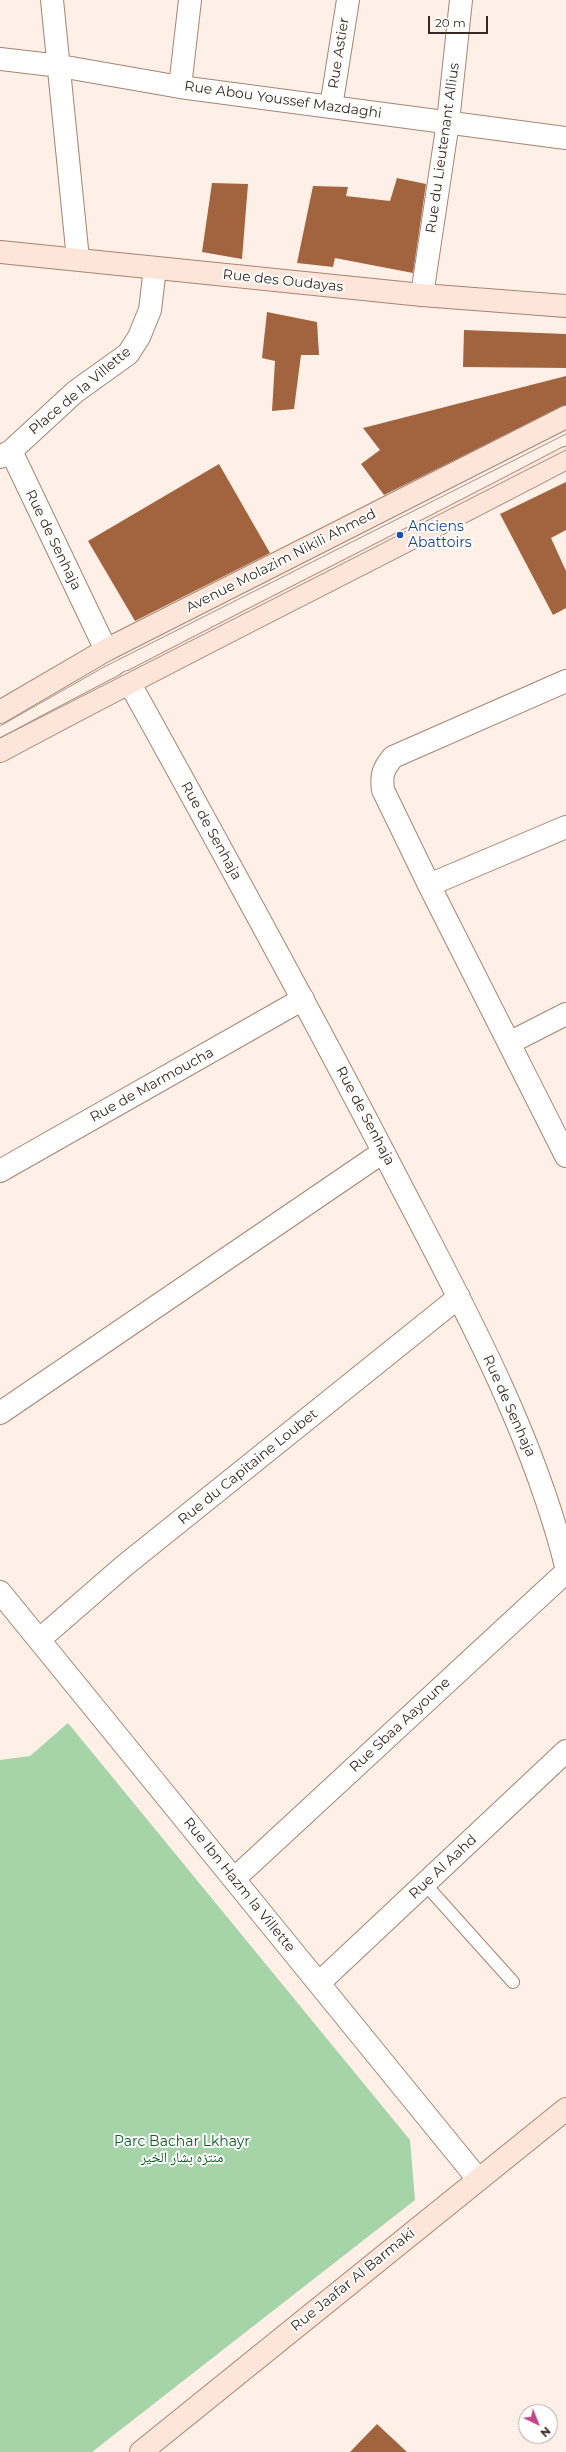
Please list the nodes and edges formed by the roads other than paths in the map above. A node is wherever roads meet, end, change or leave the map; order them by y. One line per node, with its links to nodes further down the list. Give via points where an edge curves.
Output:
1 (52, 0): 6 (street)
2 (190, 0): 7 (street)
3 (348, 0): 8 (street, Rue Astier)
4 (461, 0): 9 (street, Rue du Lieutenant Allius)
5 (0, 59): 6 (street, Rue Abou Youssef Mazdaghi)
6 (60, 66): 7 (street, Rue Abou Youssef Mazdaghi); 12 (street)
7 (180, 87): 8 (street, Rue Abou Youssef Mazdaghi)
8 (331, 107): 9 (street, Rue Abou Youssef Mazdaghi)
9 (448, 122): 10 (street, Rue Abou Youssef Mazdaghi); 14 (street, Rue du Lieutenant Allius)
10 (566, 138)
11 (0, 252): 12 (street, Rue des Oudayas)
12 (78, 259): 13 (street, Rue des Oudayas)
13 (155, 268): 14 (street, Rue des Oudayas); 17 (street, Place de la Villette, via 150,310 140,337 128,354 75,392)
14 (422, 295): 15 (street, Rue des Oudayas)
15 (566, 306)
16 (566, 417): 19 (street, Avenue Molazim Nikili Ahmed)
17 (5, 454): 19 (street, Rue de Senhaja)
18 (566, 458): 21 (street)
19 (106, 650): 22 (street, Avenue Molazim Nikili Ahmed)
20 (566, 681): 25 (street, via 393,757 384,767 381,775 383,790)
21 (129, 682): 23 (street); 26 (street, Rue de Senhaja)
22 (0, 712)
23 (0, 752)
24 (566, 827): 25 (street)
25 (429, 885): 28 (street)
26 (304, 999): 29 (street, Rue de Senhaja); 31 (street, Rue de Marmoucha)
27 (566, 1014): 28 (street)
28 (509, 1043): 30 (street)
29 (384, 1152): 32 (street, Rue de Senhaja); 33 (street)
30 (566, 1156)
31 (0, 1171)
32 (459, 1297): 34 (street, Rue de Senhaja, via 528,1449 550,1508); 37 (street, Rue du Capitaine Loubet, via 124,1566)
33 (0, 1413)
34 (566, 1566)
35 (566, 1572): 39 (street, Rue Sbaa Aayoune)
36 (0, 1592): 37 (street, Rue Ibn Hazm la Villette)
37 (40, 1639): 39 (street, Rue Ibn Hazm la Villette)
38 (566, 1751): 40 (street, Rue Al Aahd)
39 (234, 1879): 42 (street, Rue Ibn Hazm la Villette)
40 (425, 1884): 41 (lane); 42 (street, Rue Al Aahd)
41 (513, 1982)
42 (319, 1983): 44 (street, Rue Ibn Hazm la Villette)
43 (566, 2109): 44 (street, Rue Jaafar Al Barmaki)
44 (478, 2178): 45 (street, Rue Jaafar Al Barmaki)
45 (141, 2452)

